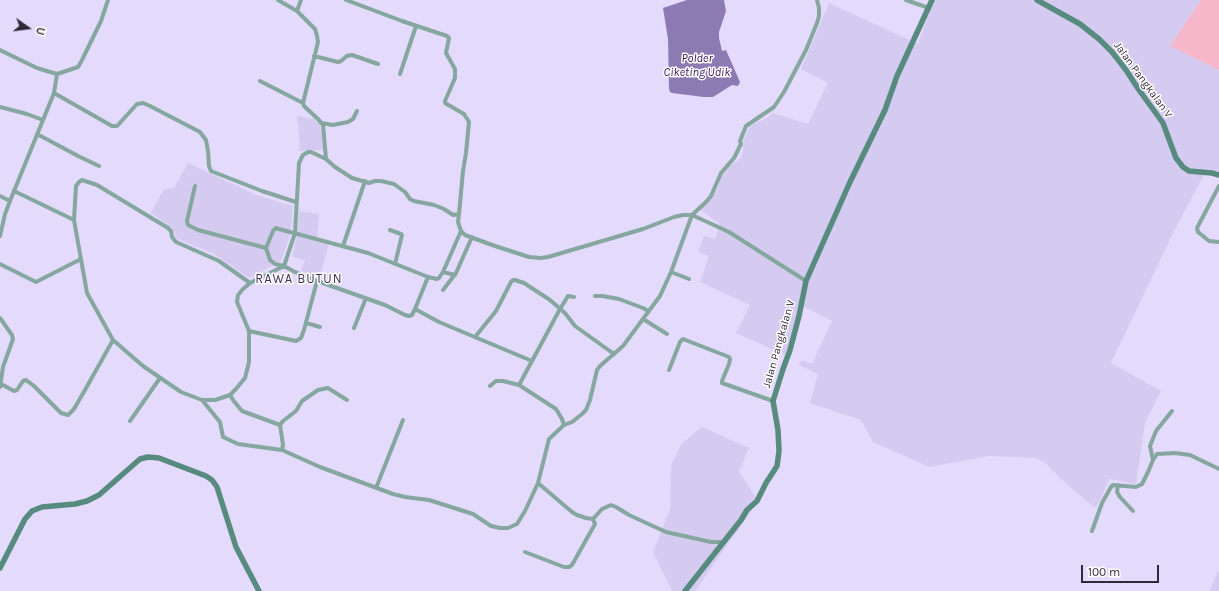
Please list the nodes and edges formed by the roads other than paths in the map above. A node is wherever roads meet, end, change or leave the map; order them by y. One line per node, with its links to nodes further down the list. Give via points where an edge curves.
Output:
1 (108, 0): 15 (street, via 102,22 78,67)
2 (278, 0): 10 (street)
3 (301, 0): 10 (street)
4 (346, 0): 11 (street)
5 (817, 0): 36 (street, via 818,24 784,92 774,107 746,126 734,158 721,174 711,196)
6 (906, 0): 9 (street)
7 (932, 0): 9 (street, Jalan Pangkalan V)
8 (1037, 0): 27 (street, Jalan Pangkalan V, via 1080,24 1116,57 1163,123 1176,158 1183,168)
9 (929, 8): 56 (street, Jalan Pangkalan V)
10 (297, 10): 13 (street, via 315,29 318,42)
11 (416, 26): 16 (street); 35 (street, via 449,38 446,53 455,70 455,78 445,103 464,114 469,122)
12 (0, 50): 15 (street)
13 (314, 56): 14 (street, via 338,62 352,55); 19 (street)
14 (378, 64)
15 (56, 74): 18 (street)
16 (400, 74)
17 (260, 81): 19 (street)
18 (54, 93): 22 (street); 34 (street, via 112,126 117,126 137,104 150,106 200,132 206,140 208,166 211,171)
19 (303, 103): 23 (street)
20 (0, 107): 22 (street)
21 (357, 111): 23 (street, via 348,122 333,125)
22 (43, 120): 24 (street)
23 (321, 123): 25 (street)
24 (37, 134): 26 (street); 31 (street)
25 (326, 159): 28 (street, via 352,178); 34 (street, via 311,152 303,155 299,163)
26 (99, 166)
27 (1219, 175)
28 (365, 181): 35 (street, via 394,184 414,201); 44 (street)
29 (195, 186): 45 (street, via 188,225)
30 (1219, 186): 43 (street, via 1196,228 1209,241)
31 (14, 191): 33 (street); 37 (street)
32 (0, 196): 33 (street)
33 (10, 201): 41 (street)
34 (296, 202): 40 (street)
35 (459, 214): 39 (street)
36 (692, 215): 42 (street, via 674,217 643,229 541,258 522,255); 51 (street); 56 (street, via 729,232)
37 (74, 220): 46 (street); 57 (street, via 76,186 85,180 168,228 176,242 219,261)
38 (390, 230): 48 (street, via 402,234)
39 (461, 231): 42 (street); 50 (street)
40 (295, 232): 44 (street); 45 (street, via 274,229); 49 (street)
41 (0, 236)
42 (472, 237): 52 (street)
43 (1219, 242)
44 (343, 246): 48 (street)
45 (266, 248): 49 (street, via 270,260)
46 (81, 259): 47 (street, via 36,282); 73 (street, via 87,293)
47 (0, 264)
48 (395, 264): 53 (street)
49 (284, 266): 55 (street); 57 (street)
50 (443, 272): 52 (street); 53 (street, via 437,279)
51 (671, 272): 54 (street); 64 (street, via 660,296)
52 (455, 275): 58 (street)
53 (428, 277): 62 (street)
54 (689, 279)
55 (317, 281): 61 (street); 67 (street)
56 (806, 281): 84 (street, Jalan Pangkalan V, via 792,343)
57 (250, 283): 70 (street, via 240,292 237,302)
58 (443, 290)
59 (594, 296): 64 (street, via 619,299)
60 (574, 297): 63 (street, via 568,296)
61 (366, 298): 62 (street, via 405,315 412,315); 69 (street)
62 (415, 309): 72 (street)
63 (560, 309): 72 (street, via 524,283 513,280 496,311); 74 (street, via 575,326); 75 (street)
64 (648, 311): 66 (street)
65 (0, 318): 78 (street, via 13,339 3,366)
66 (643, 319): 71 (street); 74 (street)
67 (306, 323): 68 (street); 70 (street, via 301,338 296,341)
68 (320, 328)
69 (354, 328)
70 (249, 331): 81 (street, via 249,362 245,378)
71 (667, 334)
72 (475, 336): 75 (street)
73 (113, 340): 77 (street); 78 (street, via 86,390 68,415 61,413 26,380 14,391)
74 (614, 354): 89 (street, via 597,370 586,410 572,422)
75 (532, 361): 79 (street)
76 (669, 370): 84 (street, via 683,339 729,357 722,383)
77 (160, 378): 82 (street, via 181,392); 87 (street)
78 (0, 385)
79 (519, 385): 80 (street, via 502,380); 89 (street, via 556,408)
80 (490, 386)
81 (230, 395): 82 (street, via 215,400); 88 (street, via 242,411)
82 (202, 400): 90 (street, via 220,422 223,437 238,444)
83 (347, 400): 88 (street, via 328,388 318,390 302,402)
84 (774, 401): 99 (street, Jalan Pangkalan V, via 779,451 777,466 758,501 747,510)
85 (1172, 411): 91 (street, via 1154,435 1150,446)
86 (403, 420): 95 (street)
87 (130, 421)
88 (280, 425): 90 (street)
89 (564, 425): 93 (street, via 549,438)
90 (282, 450): 95 (street)
91 (1153, 460): 92 (street, via 1161,453 1190,455); 94 (street, via 1142,484 1136,487)
92 (1219, 469)
93 (538, 483): 95 (street, via 517,524 508,528 491,526 473,514 441,503 405,497); 97 (street, via 577,515)
94 (1118, 485): 96 (street, via 1117,492); 98 (street, via 1111,487)
95 (376, 488)
96 (1133, 511)
97 (592, 519): 99 (street, via 610,505 658,529 711,542); 100 (street, via 595,524 569,567)
98 (1092, 531)
99 (723, 542): 103 (street, Jalan Pangkalan V)
100 (525, 552)
101 (0, 568): 102 (street, via 24,519 32,511 42,507 87,501 99,495 140,460 148,457 159,458 212,480 217,487 236,547)
102 (259, 591)
103 (685, 591)

